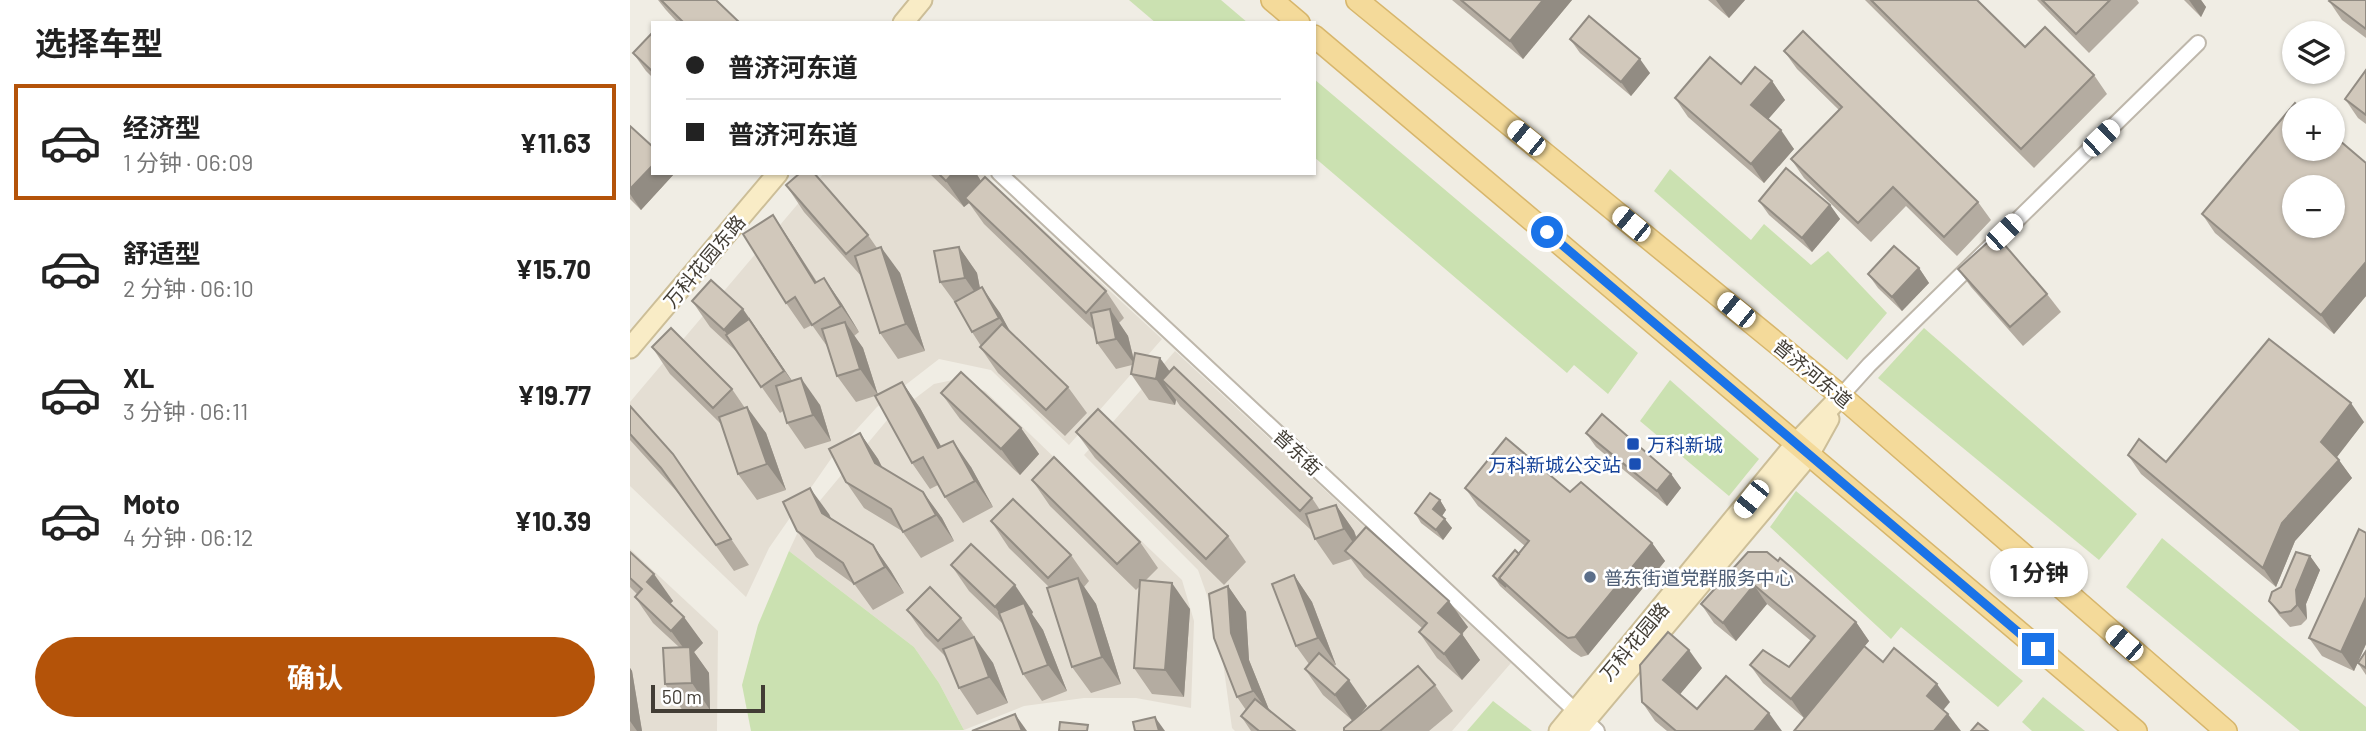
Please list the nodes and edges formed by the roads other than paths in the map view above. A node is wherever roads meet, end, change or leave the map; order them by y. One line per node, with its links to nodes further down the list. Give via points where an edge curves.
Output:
1 (922, 0): 4 (street)
2 (1272, 0): 5 (main road)
3 (1357, 0): 11 (main road, 普济河东道)
4 (905, 21)
5 (1297, 21)
6 (1316, 38): 12 (main road)
7 (2198, 43): 11 (street)
8 (776, 175): 10 (street, 万科花园东路)
9 (1001, 175): 13 (street, 普东街)
10 (630, 348)
11 (1841, 396): 12 (street, 万科花园路); 16 (main road, 普济河东道)
12 (1802, 449): 13 (street, 万科花园路); 15 (main road)
13 (1584, 724): 14 (street, 万科花园路)
14 (1559, 731)
15 (2136, 731)
16 (2226, 731)

